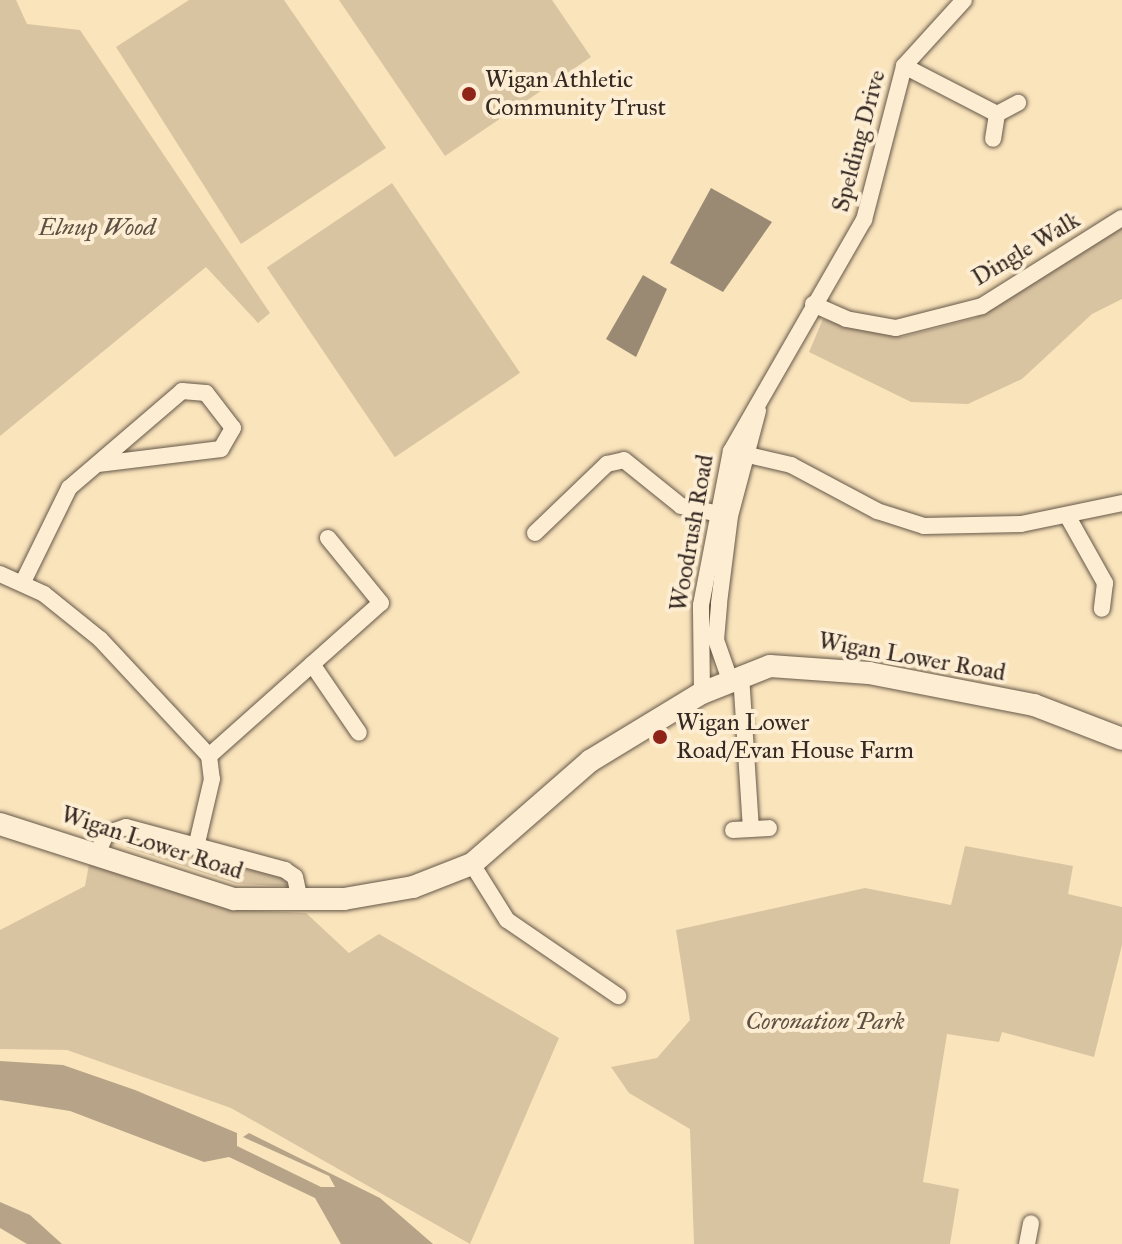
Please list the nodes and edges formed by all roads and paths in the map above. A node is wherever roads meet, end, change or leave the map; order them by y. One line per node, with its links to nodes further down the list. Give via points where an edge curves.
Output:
1 (964, 0): 2 (street, Spelding Drive)
2 (904, 66): 4 (street); 7 (street, Spelding Drive, via 864,220)
3 (1018, 103): 4 (street)
4 (997, 114): 5 (street)
5 (993, 139)
6 (1122, 218): 7 (street, Dingle Walk, via 982,306 896,328)
7 (813, 304): 8 (street, Woodrush Road)
8 (738, 453): 11 (street, Woodrush Road); 12 (street, via 791,465 877,511 924,526)
9 (98, 464): 9 (street, via 188,390 206,393 233,428 221,449); 16 (street, via 57,504)
10 (1122, 503): 12 (street)
11 (723, 515): 13 (street, via 668,499 640,466 624,460 607,464 547,514); 19 (street, Woodrush Road, via 716,640); 20 (street, Woodrush Road, via 701,605)
12 (1068, 517): 17 (street, via 1105,583)
13 (535, 533)
14 (328, 538): 18 (street, via 381,603)
15 (0, 574): 16 (street)
16 (23, 582): 23 (street, via 147,682)
17 (1102, 609)
18 (312, 664): 21 (street); 23 (street)
19 (736, 677): 20 (main road, Wigan Lower Road); 22 (main road, Wigan Lower Road, via 789,664 869,673 1055,710); 26 (street, Woodrush Road)
20 (702, 693): 30 (main road, Wigan Lower Road, via 572,772)
21 (359, 733)
22 (1122, 739)
23 (209, 756): 28 (street, via 212,779)
24 (0, 824): 29 (main road, Wigan Lower Road)
25 (769, 828): 26 (street)
26 (751, 829): 27 (street)
27 (733, 830)
28 (196, 847): 29 (street, via 118,827); 31 (street, via 291,873)
29 (98, 852): 31 (main road, Wigan Lower Road, via 234,899)
30 (472, 864): 31 (main road, Wigan Lower Road, via 413,887); 32 (street, via 507,920)
31 (300, 901)
32 (613, 986)
33 (1031, 1223): 34 (street)
34 (1027, 1244)

